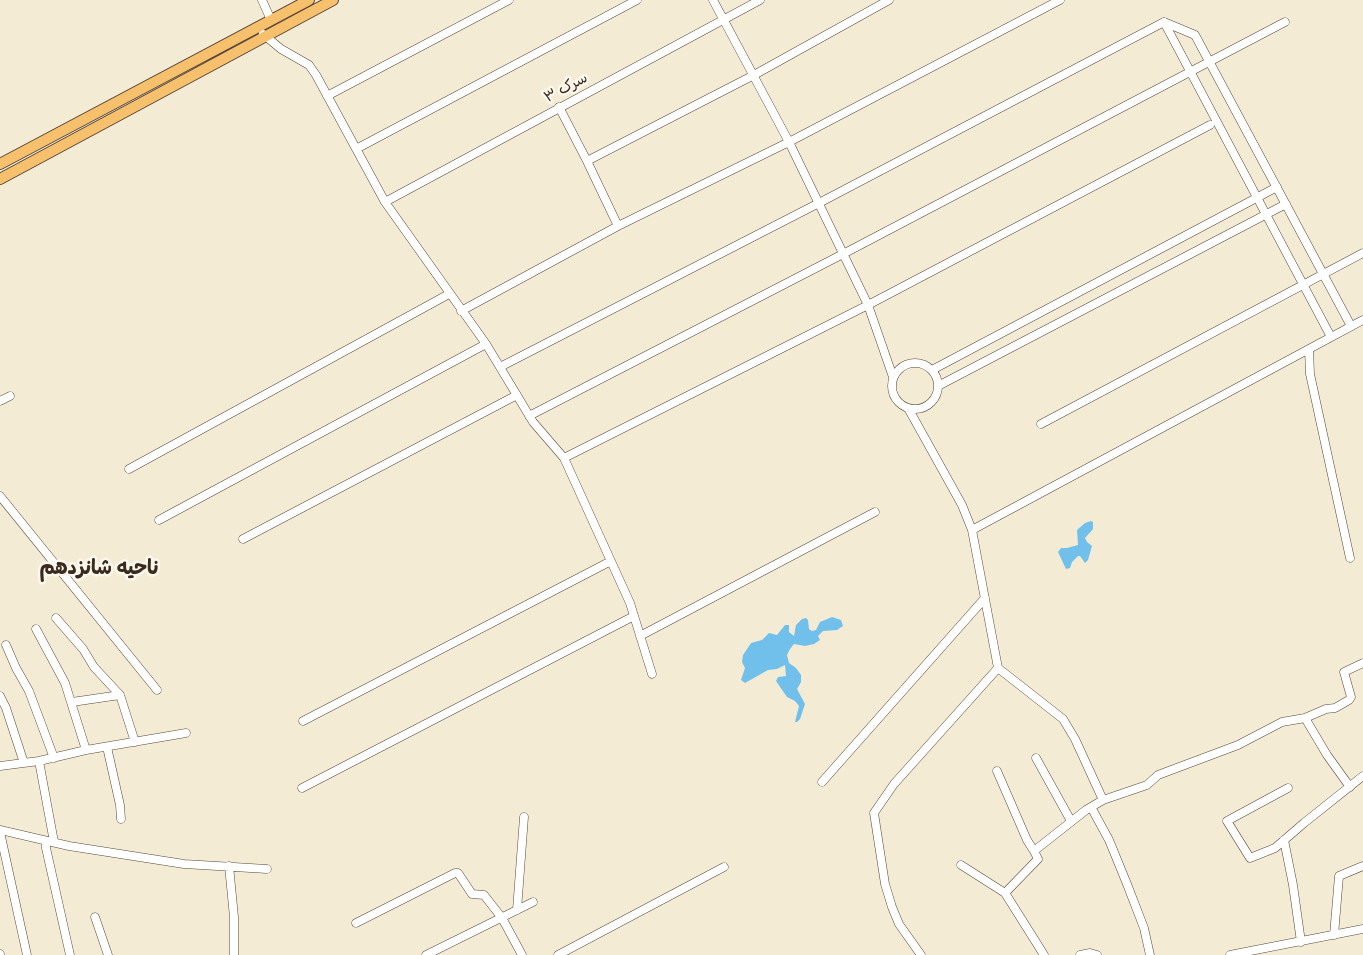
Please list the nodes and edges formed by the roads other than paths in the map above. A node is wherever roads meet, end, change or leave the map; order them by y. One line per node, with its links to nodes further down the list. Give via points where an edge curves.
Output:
1 (262, 0): 10 (street)
2 (308, 0): 10 (main road)
3 (334, 0): 15 (main road)
4 (509, 0): 19 (street)
5 (637, 0): 23 (street)
6 (713, 0): 11 (street)
7 (760, 0): 11 (street, سرک ۳)
8 (889, 0): 18 (street)
9 (1060, 0): 22 (street)
10 (271, 20): 14 (main road)
11 (724, 20): 18 (street); 20 (street, سرک ۳)
12 (1164, 22): 16 (street, via 1196,35); 17 (street); 30 (street)
13 (1285, 22): 16 (street)
14 (256, 28): 15 (street); 25 (main road)
15 (266, 36): 19 (street, via 309,65); 26 (main road)
16 (1210, 61): 17 (street); 27 (street)
17 (1190, 71): 28 (street); 35 (street)
18 (754, 75): 22 (street); 24 (street)
19 (327, 96): 23 (street)
20 (559, 107): 24 (street); 29 (street, سرک ۳)
21 (1210, 125): 39 (street)
22 (788, 142): 30 (street); 33 (street)
23 (356, 149): 29 (street)
24 (587, 161): 33 (street)
25 (0, 164)
26 (0, 179)
27 (1277, 187): 28 (street); 31 (street)
28 (1258, 197): 32 (street); 47 (street)
29 (385, 202): 38 (street)
30 (819, 203): 35 (street); 46 (street)
31 (1286, 204): 32 (street); 36 (street)
32 (1267, 214): 37 (street); 49 (street)
33 (618, 226): 40 (street)
34 (1363, 253): 36 (street)
35 (843, 254): 39 (street); 54 (street)
36 (1324, 274): 37 (street); 42 (street)
37 (1304, 284): 43 (street); 55 (street)
38 (449, 294): 40 (street); 57 (street)
39 (868, 305): 48 (street); 56 (street)
40 (461, 311): 44 (street)
41 (1363, 320): 42 (street)
42 (1351, 326): 43 (street)
43 (1331, 337): 45 (street)
44 (486, 344): 46 (street); 60 (street)
45 (1310, 349): 61 (street); 63 (street, via 1310,374)
46 (500, 367): 50 (street)
47 (932, 370): 48 (street, via 920,363 911,363); 49 (street)
48 (893, 377): 53 (street, via 892,391 896,400)
49 (938, 386): 53 (street, via 935,399 929,405 920,409)
50 (517, 395): 54 (street); 62 (street)
51 (10, 396): 52 (street)
52 (0, 401)
53 (908, 408): 61 (street, via 962,505)
54 (529, 416): 56 (street)
55 (1041, 424)
56 (564, 458): 64 (street)
57 (129, 469)
58 (0, 496): 74 (street)
59 (875, 512): 69 (street)
60 (159, 520)
61 (972, 530): 65 (street)
62 (243, 539)
63 (1350, 558)
64 (610, 561): 66 (street); 79 (street)
65 (985, 598): 72 (street); 91 (street)
66 (634, 616): 69 (street); 93 (street)
67 (56, 618): 75 (street)
68 (36, 629): 77 (street)
69 (640, 636): 73 (street)
70 (6, 645): 84 (street, via 29,691)
71 (1363, 662): 78 (street, via 1344,672 1350,700)
72 (998, 668): 95 (street, via 1063,719); 126 (street, via 894,784 874,813 882,869 892,908)
73 (652, 674)
74 (156, 690)
75 (120, 694): 77 (street); 81 (street)
76 (0, 696): 87 (street)
77 (72, 702): 83 (street)
78 (1304, 718): 92 (street); 95 (street, via 1282,722 1238,745)
79 (303, 721)
80 (186, 733): 81 (street)
81 (135, 742): 82 (street)
82 (107, 747): 83 (street); 98 (street)
83 (86, 750): 84 (street)
84 (54, 758): 86 (street)
85 (1036, 758): 99 (street)
86 (38, 761): 87 (street); 102 (street)
87 (24, 763): 88 (street)
88 (0, 766)
89 (997, 772): 103 (street)
90 (1363, 776): 92 (street)
91 (822, 782)
92 (1350, 787): 101 (street)
93 (302, 788)
94 (1288, 788): 101 (street, via 1227,821 1250,858 1275,848)
95 (1103, 800): 96 (street)
96 (1091, 806): 99 (street); 130 (street, via 1127,884 1144,928)
97 (524, 817): 111 (street)
98 (121, 819)
99 (1071, 821): 103 (street)
100 (0, 831): 102 (street); 119 (street)
101 (1284, 840): 117 (street)
102 (50, 841): 105 (street, via 184,864); 120 (street, via 46,848)
103 (1034, 851): 109 (street, via 1038,859)
104 (961, 865): 109 (street)
105 (228, 866): 108 (street); 122 (street)
106 (1363, 866): 116 (street, via 1339,876)
107 (724, 867): 125 (street)
108 (268, 869)
109 (1005, 893): 127 (street)
110 (533, 902): 111 (street)
111 (517, 910): 113 (street)
112 (95, 917): 121 (street)
113 (502, 918): 114 (street, via 484,896 472,894 460,875 455,873); 123 (street); 124 (street)
114 (356, 923)
115 (1363, 929): 116 (street)
116 (1334, 935): 117 (street)
117 (1300, 942): 118 (street)
118 (1262, 951): 131 (street)
119 (27, 955)
120 (70, 955)
121 (108, 955)
122 (234, 955)
123 (426, 955)
124 (522, 955)
125 (558, 955)
126 (921, 955)
127 (1044, 955)
128 (1080, 955): 129 (street)
129 (1097, 955)
130 (1150, 955)
131 (1230, 955)

